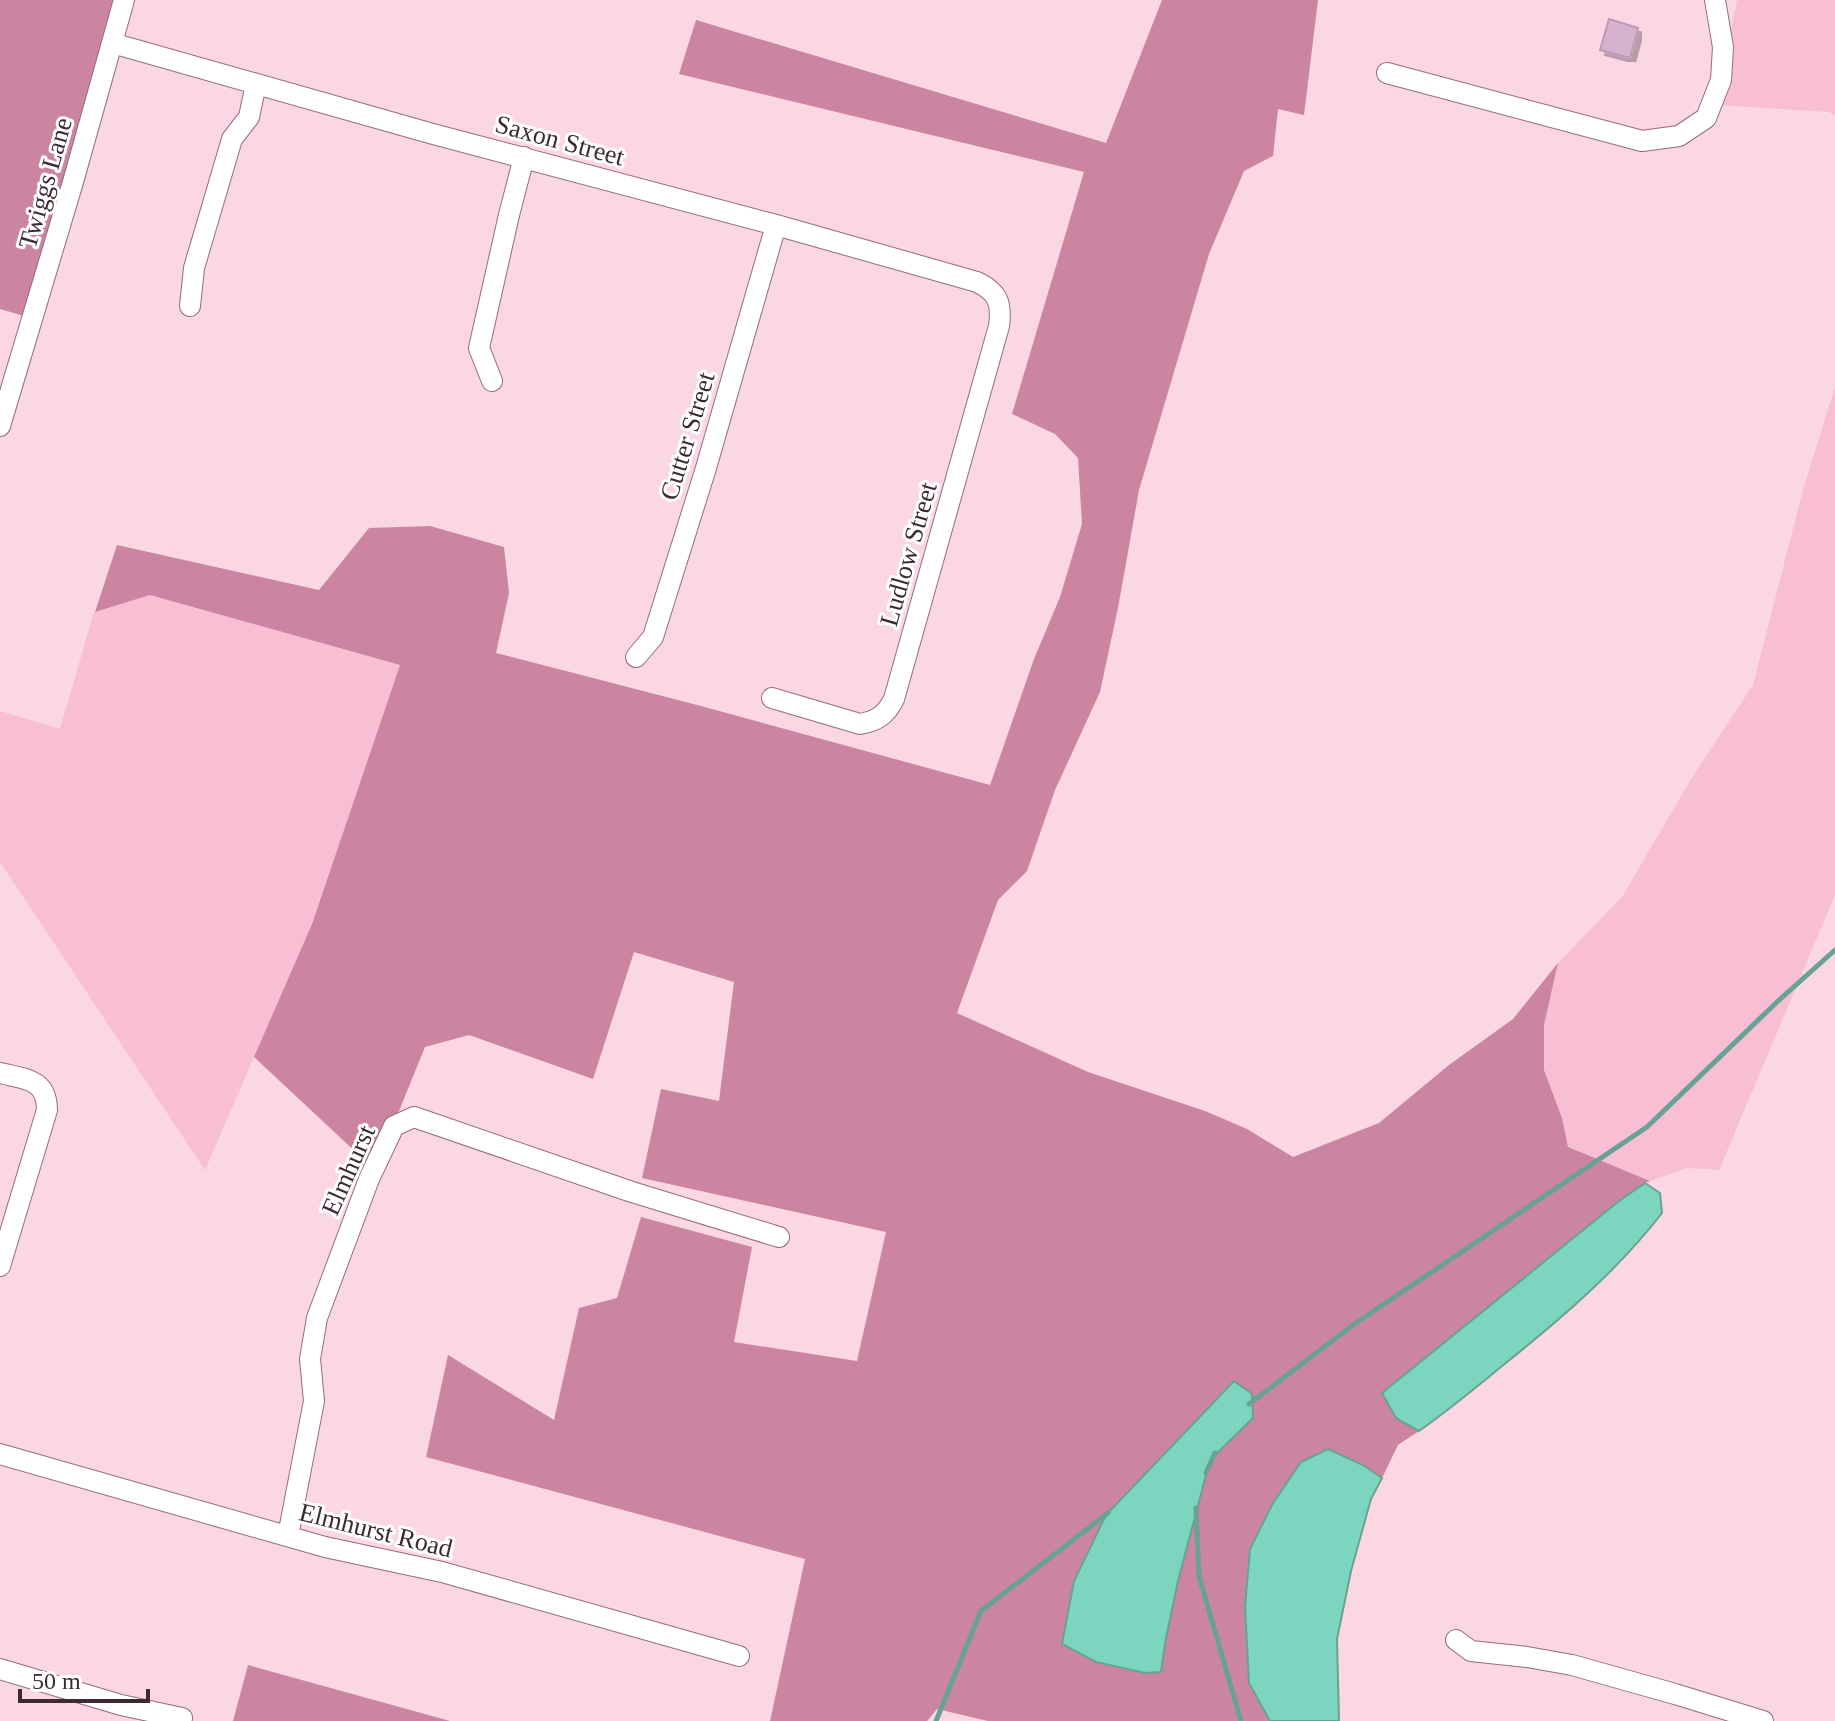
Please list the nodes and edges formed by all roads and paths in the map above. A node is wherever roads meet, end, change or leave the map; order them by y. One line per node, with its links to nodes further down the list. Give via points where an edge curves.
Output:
1 (124, 0): 3 (street, Twiggs Lane)
2 (1715, 0): 4 (street, via 1723,47 1721,80 1706,118 1679,136 1642,141)
3 (112, 43): 5 (street, Saxon Street); 11 (street, Twiggs Lane)
4 (1387, 73)
5 (256, 84): 6 (street, Saxon Street); 9 (street, via 249,117 232,139 194,268)
6 (524, 157): 7 (street, Saxon Street); 10 (street, via 479,348)
7 (776, 225): 8 (street, Saxon Street, via 977,282); 12 (street, Cutter Street, via 653,637)
8 (993, 292): 13 (street, Ludlow Street, via 1001,312 999,326 894,699 882,717 860,724)
9 (190, 306)
10 (492, 381)
11 (0, 426)
12 (636, 657)
13 (772, 698)
14 (0, 1073): 16 (street, via 35,1082 47,1103)
15 (779, 1237): 18 (street, Elmhurst, via 414,1117 394,1126 317,1318 310,1359 314,1401)
16 (0, 1266)
17 (0, 1454): 18 (street, Elmhurst Road)
18 (288, 1536): 20 (street, Elmhurst Road, via 442,1572)
19 (1456, 1640): 23 (street, via 1471,1651 1572,1665)
20 (739, 1656)
21 (0, 1669): 22 (street)
22 (182, 1718)
23 (1763, 1721)

